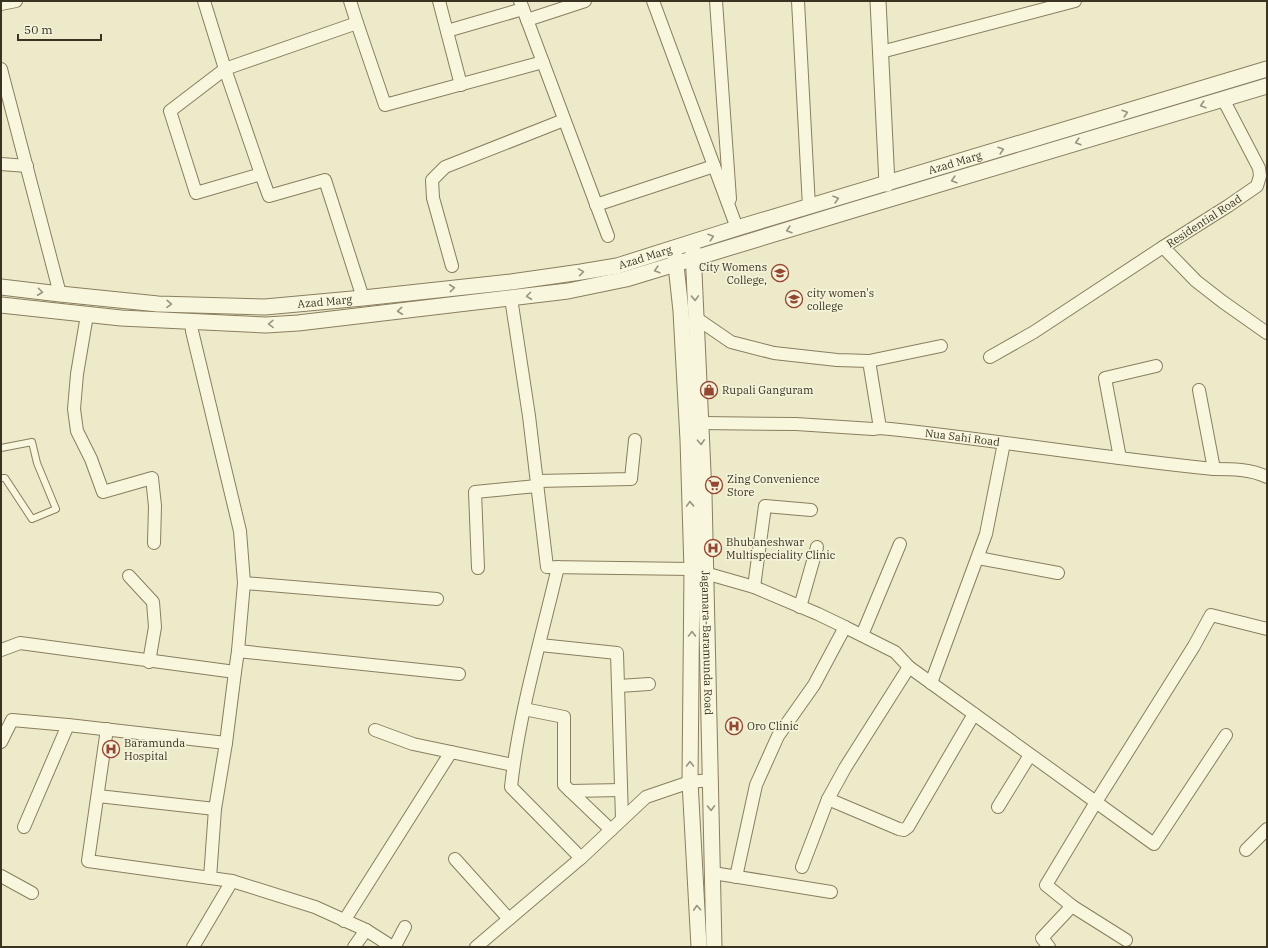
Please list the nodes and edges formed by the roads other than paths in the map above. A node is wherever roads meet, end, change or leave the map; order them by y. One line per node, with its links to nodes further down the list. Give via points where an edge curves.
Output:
1 (16, 1): 11 (street)
2 (204, 1): 18 (street)
3 (350, 1): 13 (street)
4 (439, 1): 14 (street)
5 (585, 1): 12 (street)
6 (653, 1): 26 (street)
7 (716, 1): 31 (street)
8 (798, 1): 30 (street)
9 (878, 1): 15 (street)
10 (1075, 1): 15 (street)
11 (1, 4)
12 (523, 10): 14 (street); 16 (street)
13 (357, 23): 18 (street); 20 (street, via 385,105)
14 (446, 31): 20 (street)
15 (881, 52): 28 (street)
16 (543, 62): 20 (street); 23 (street)
17 (1, 69): 25 (street)
18 (225, 69): 27 (street); 27 (street, via 170,112 196,193)
19 (1267, 69): 28 (street, Azad Marg, one-way to 19)
20 (461, 85)
21 (1267, 86): 22 (street, Azad Marg)
22 (1223, 99): 35 (street, Residential Road, via 1259,168 1257,186); 37 (street, Azad Marg, one-way to 37)
23 (564, 120): 29 (street); 39 (street, via 445,167 432,180 432,198)
24 (1, 164): 25 (street)
25 (27, 166): 41 (street)
26 (714, 166): 29 (street); 31 (street)
27 (261, 174): 42 (street, via 270,196 325,180)
28 (887, 184): 30 (street, Azad Marg, one-way to 28)
29 (596, 205): 33 (street)
30 (809, 207): 32 (street, Azad Marg)
31 (731, 214): 32 (street)
32 (737, 228): 34 (street, Azad Marg, one-way to 32)
33 (608, 236)
34 (692, 243): 36 (street, Azad Marg); 37 (street, Jagamara-Baramunda Road)
35 (1163, 247): 48 (street, Residential Road, via 1196,281); 50 (street, via 1034,332)
36 (674, 249): 38 (street, Jagamara-Baramunda Road); 42 (street, Azad Marg, one-way to 36, via 581,272 617,266)
37 (694, 259): 38 (street, Azad Marg); 46 (street, Jagamara-Baramunda Road, one-way to 46)
38 (676, 265): 43 (street, Azad Marg, one-way to 43, via 568,291); 71 (street, Jagamara-Baramunda Road, one-way to 38)
39 (452, 266)
40 (1, 287): 41 (street, Azad Marg, one-way to 41)
41 (60, 294): 42 (street, Azad Marg, one-way to 42, via 158,304 265,307)
42 (363, 298)
43 (511, 298): 47 (street, Azad Marg, one-way to 47, via 298,323); 63 (street)
44 (1, 305): 45 (street, Azad Marg)
45 (86, 315): 47 (street, Azad Marg); 65 (street, via 74,409 77,430 103,492 152,478 155,506)
46 (696, 318): 51 (street, via 731,342 774,353); 54 (street, Jagamara-Baramunda Road)
47 (191, 322): 74 (street, via 240,531)
48 (1267, 332)
49 (941, 346): 51 (street)
50 (990, 357)
51 (869, 361): 55 (street)
52 (1156, 366): 59 (street, via 1105,378)
53 (1199, 390): 60 (street)
54 (700, 423): 55 (street, Nua Sahi Road); 71 (street, Jagamara-Baramunda Road, one-way to 71, via 704,494)
55 (880, 428): 57 (street, Nua Sahi Road)
56 (635, 440): 63 (street, via 631,479)
57 (1004, 443): 59 (street, Nua Sahi Road); 68 (street, via 986,534)
58 (1, 448): 61 (lane, via 32,442 37,464 56,509 32,519 5,478)
59 (1120, 458): 60 (street, Nua Sahi Road)
60 (1214, 469): 62 (street, Nua Sahi Road, via 1258,473)
61 (1, 478)
62 (1267, 478)
63 (537, 484): 69 (street, via 475,492); 70 (street, via 547,567)
64 (811, 510): 75 (street, via 765,506)
65 (154, 543)
66 (900, 544): 80 (street)
67 (817, 547): 77 (street)
68 (978, 558): 72 (street); 88 (street)
69 (478, 568)
70 (558, 568): 71 (street); 81 (street)
71 (699, 571): 75 (street); 102 (street, Jagamara-Baramunda Road); 103 (street, Jagamara-Baramunda Road, one-way to 71)
72 (1058, 573)
73 (129, 576): 84 (street, via 154,602 155,626)
74 (244, 583): 76 (street); 83 (street)
75 (754, 587): 77 (street)
76 (437, 599)
77 (800, 606): 78 (street)
78 (845, 627): 80 (street); 121 (street, via 814,685 778,736 756,785)
79 (1267, 629): 108 (street, via 1211,615)
80 (862, 635): 85 (street, via 895,652)
81 (540, 645): 90 (street, via 617,653); 91 (street)
82 (1, 650): 84 (street, via 20,643)
83 (238, 651): 86 (street); 87 (street)
84 (149, 662): 86 (street)
85 (909, 667): 88 (street); 107 (street)
86 (235, 672): 98 (street)
87 (459, 674)
88 (931, 683): 92 (street)
89 (649, 684): 90 (street)
90 (619, 686): 104 (street)
91 (524, 709): 101 (street); 105 (street, via 564,717 564,785)
92 (974, 714): 100 (street); 107 (street, via 904,830)
93 (68, 725): 94 (street); 97 (street, via 12,720); 112 (street)
94 (107, 729): 98 (street); 106 (street)
95 (375, 730): 99 (street, via 413,744)
96 (1226, 735): 108 (street, via 1154,844)
97 (1, 742)
98 (226, 743): 110 (street)
99 (451, 752): 101 (street); 128 (street)
100 (1030, 755): 108 (street); 109 (street)
101 (513, 765): 116 (street, via 511,787)
102 (710, 780): 103 (street); 119 (street, Jagamara-Baramunda Road, one-way to 119)
103 (690, 782): 111 (street, via 646,797); 135 (street, Jagamara-Baramunda Road, one-way to 103)
104 (621, 790): 105 (street); 111 (street)
105 (570, 791): 114 (street)
106 (98, 796): 110 (street); 122 (street, via 88,861)
107 (828, 799): 118 (street)
108 (1096, 802): 126 (street, via 1046,885)
109 (998, 807)
110 (215, 809): 122 (street)
111 (622, 819): 114 (street)
112 (24, 827)
113 (1267, 829): 115 (street)
114 (611, 830): 116 (street)
115 (1246, 850)
116 (581, 858): 127 (street)
117 (455, 859): 127 (street)
118 (802, 867)
119 (713, 873): 121 (street); 136 (street, Jagamara-Baramunda Road)
120 (1, 876): 124 (street)
121 (736, 876): 125 (street)
122 (210, 878): 123 (street)
123 (232, 881): 128 (street, via 315,907); 132 (street)
124 (32, 892)
125 (831, 892)
126 (1072, 906): 131 (street); 137 (street, via 1042,938)
127 (509, 918): 134 (street)
128 (344, 920): 130 (street)
129 (405, 927): 130 (street, via 395,946)
130 (366, 930): 133 (street)
131 (1126, 940)
132 (193, 947)
133 (354, 947)
134 (476, 947)
135 (699, 947)
136 (714, 947)
137 (1049, 947)

